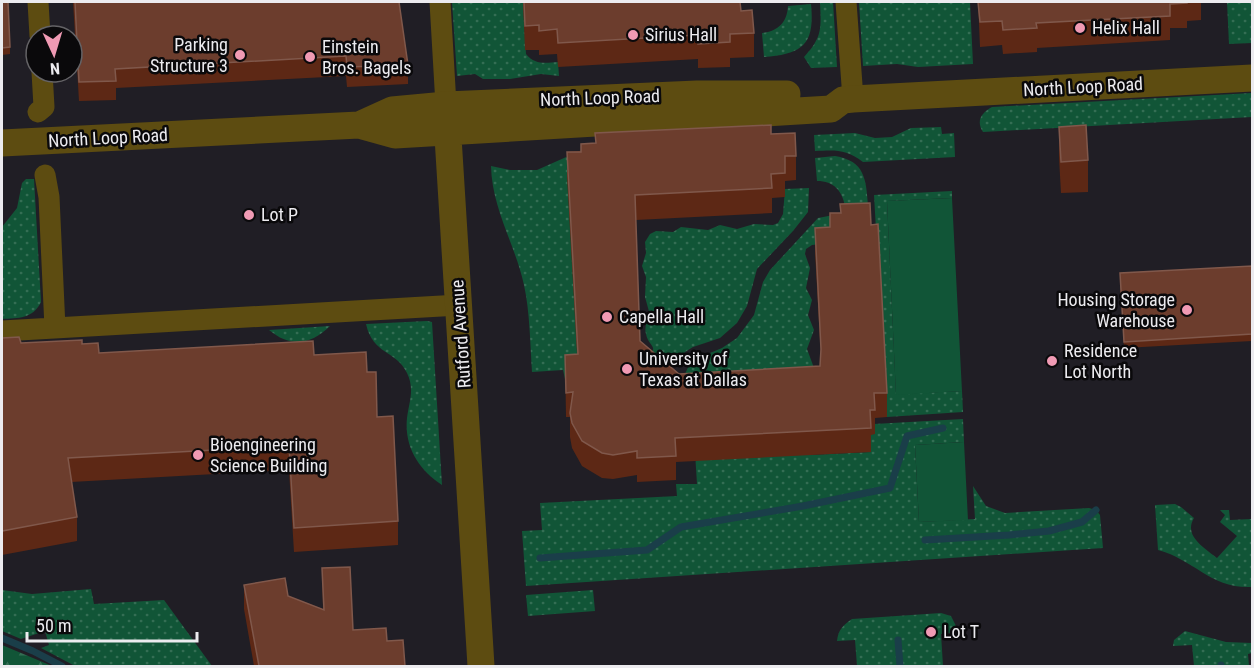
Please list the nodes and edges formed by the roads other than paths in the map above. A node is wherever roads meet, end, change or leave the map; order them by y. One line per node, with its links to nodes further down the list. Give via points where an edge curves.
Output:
1 (39, 2): 4 (street)
2 (440, 2): 8 (street, Rutford Avenue)
3 (846, 2): 7 (street)
4 (40, 24)
5 (1252, 78): 7 (street, North Loop Road)
6 (43, 84): 9 (street, via 44,107)
7 (848, 100): 8 (street, North Loop Road, via 831,92); 11 (street, North Loop Road, via 831,109)
8 (446, 105): 10 (street, North Loop Road, via 392,110); 11 (street, Rutford Avenue)
9 (38, 112)
10 (358, 125): 11 (street, North Loop Road, via 395,135); 12 (street, North Loop Road)
11 (448, 132): 14 (street, Rutford Avenue)
12 (2, 144)
13 (45, 175): 15 (street)
14 (459, 305): 15 (street); 17 (street, Rutford Avenue)
15 (55, 328): 16 (street)
16 (2, 331)
17 (481, 666)

